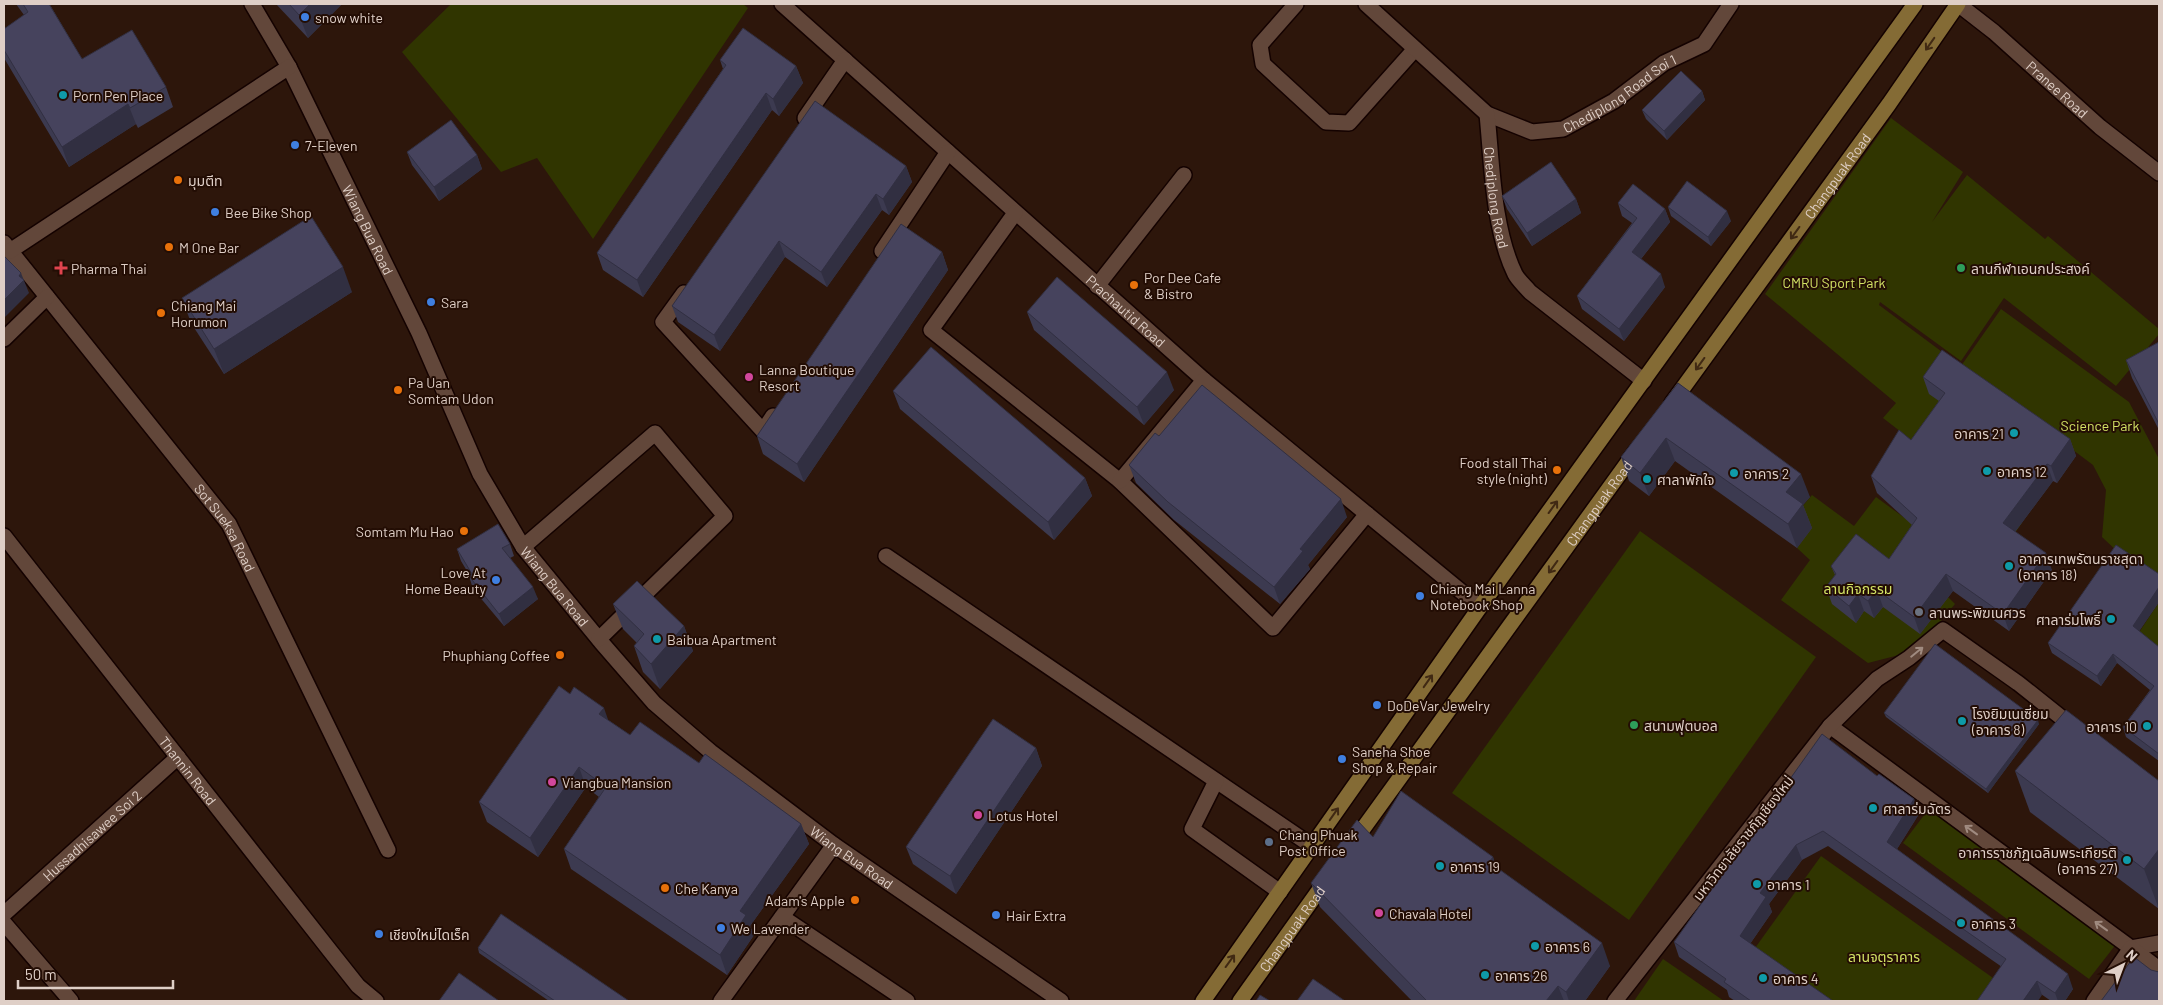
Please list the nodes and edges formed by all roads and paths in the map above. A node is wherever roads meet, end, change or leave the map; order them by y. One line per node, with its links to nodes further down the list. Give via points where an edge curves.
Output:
1 (252, 4): 10 (street, Wiang Bua Road)
2 (782, 4): 9 (street, Prachautid Road)
3 (1296, 4): 8 (street, via 1260,45 1263,64 1326,122 1349,123)
4 (1366, 4): 8 (street)
5 (1731, 4): 11 (street, Chediplong Road Soi 1, via 1704,44 1664,63 1614,101 1562,129 1532,132)
6 (1914, 4): 24 (main road)
7 (1958, 4): 14 (street, Pranee Road, via 2100,127); 26 (main road, Changpuak Road, one-way to 26)
8 (1415, 49): 11 (street)
9 (845, 60): 12 (street); 13 (street, Prachautid Road)
10 (289, 67): 17 (street); 31 (street, Wiang Bua Road, via 419,333 480,474)
11 (1487, 114): 24 (street, Chediplong Road, via 1496,208 1516,276 1530,292)
12 (794, 134)
13 (948, 152): 16 (street, Prachautid Road); 18 (street)
14 (2159, 173)
15 (1184, 175): 20 (street)
16 (1015, 213): 20 (street, Prachautid Road); 28 (street, via 931,330)
17 (7, 247): 21 (street, Sot Sueksa Road)
18 (872, 267)
19 (692, 282): 25 (street, via 663,322 763,431)
20 (1097, 286): 23 (street, Prachautid Road)
21 (47, 297): 22 (street); 41 (street, Sot Sueksa Road, via 229,524)
22 (4, 339)
23 (1204, 380): 28 (street); 29 (street, Prachautid Road)
24 (1644, 381): 33 (main road, one-way to 24)
25 (779, 407)
26 (1664, 414)
27 (1646, 437): 55 (main road, Changpuak Road, one-way to 55)
28 (1120, 481): 29 (street, via 1273,628)
29 (1367, 514): 33 (street, Prachautid Road)
30 (4, 536): 37 (street, Thannin Road)
31 (523, 547): 34 (street, Wiang Bua Road); 34 (street, via 655,433 725,516)
32 (886, 556): 38 (street)
33 (1480, 607): 40 (main road, one-way to 33)
34 (599, 639): 39 (street, Wiang Bua Road, via 654,703 712,752)
35 (1830, 726): 36 (street, มหาวิทยาลัยราชภัฏเชียงใหม่, one-way to 36, via 1877,679 1943,630 2033,694); 47 (street, one-way to 35); 56 (street, มหาวิทยาลัยราชภัฏเชียงใหม่)
36 (2092, 742)
37 (178, 757): 43 (street, Hussadhisawee Soi 2); 50 (street, Thannin Road, via 358,986)
38 (1216, 781): 40 (street); 42 (street, via 1192,829)
39 (834, 845): 44 (street); 53 (street, Wiang Bua Road)
40 (1312, 846): 42 (main road)
41 (388, 850)
42 (1280, 892): 54 (main road, one-way to 42)
43 (4, 914)
44 (782, 917): 51 (street); 52 (street)
45 (4, 923): 49 (street)
46 (2159, 943): 47 (street)
47 (2131, 948): 48 (street); 57 (street)
48 (2159, 969)
49 (71, 1001)
50 (376, 1001)
51 (721, 1001)
52 (907, 1001)
53 (1061, 1001)
54 (1203, 1001)
55 (1240, 1001)
56 (1616, 1001)
57 (2094, 1001)

